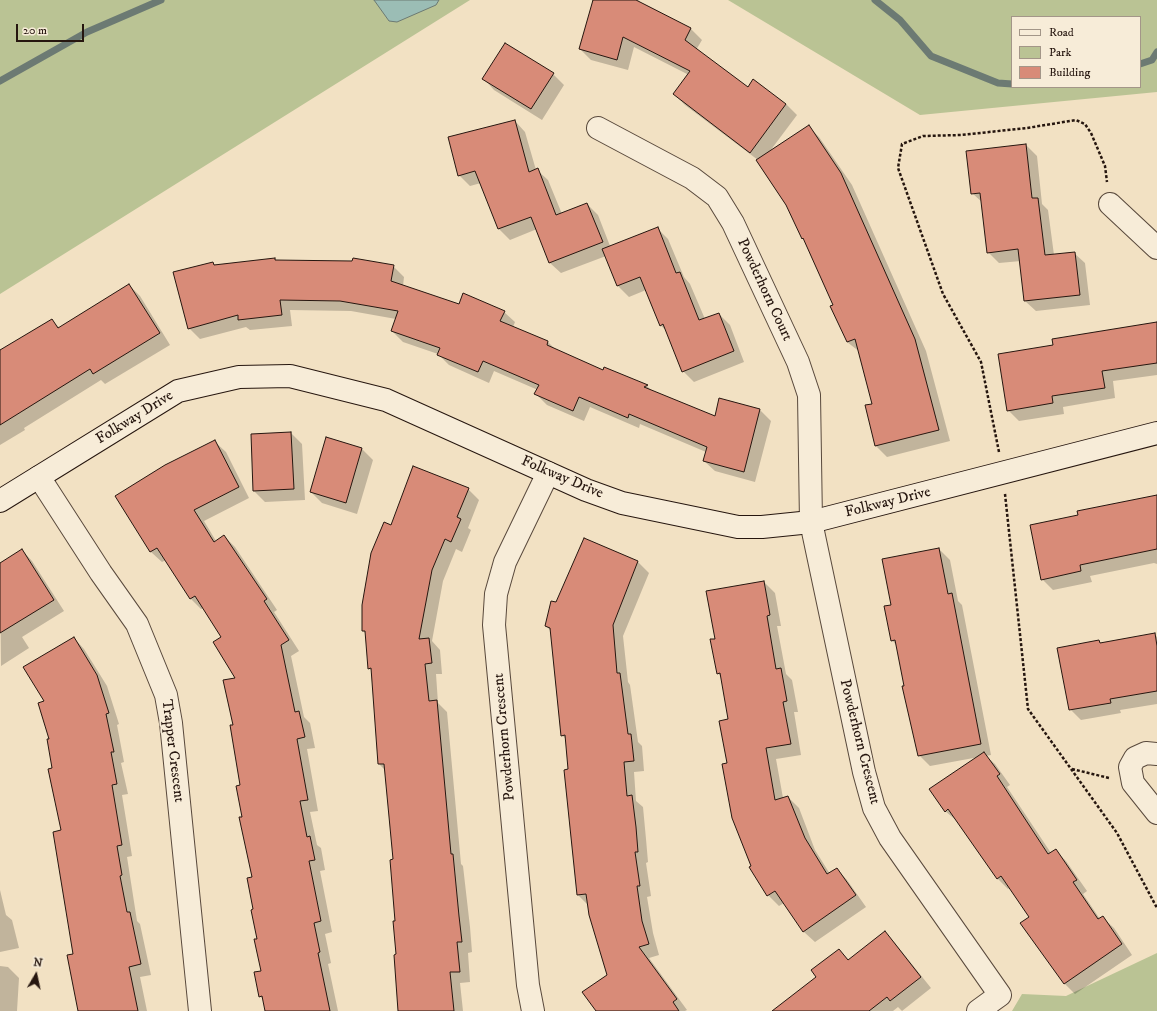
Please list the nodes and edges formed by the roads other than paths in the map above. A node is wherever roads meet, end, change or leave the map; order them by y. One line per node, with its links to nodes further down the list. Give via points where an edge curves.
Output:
1 (598, 128): 8 (street, Powderhorn Court, via 692,178 717,197 733,223 798,362 809,395)
2 (1110, 204): 3 (street)
3 (1157, 248)
4 (1157, 433): 8 (street, Folkway Drive)
5 (548, 473): 6 (street, Folkway Drive, via 386,400 290,376 238,378 178,391); 8 (street, Folkway Drive, via 622,503 738,527); 12 (street, Powderhorn Crescent, via 505,562 496,594 494,625 528,984)
6 (39, 477): 7 (street, Folkway Drive); 11 (street, Trapper Crescent, via 137,624 166,695)
7 (0, 501)
8 (811, 522): 13 (street, Powderhorn Crescent, via 864,772 874,808 890,838 1000,995)
9 (1157, 754): 10 (street, via 1146,753 1135,758 1130,767 1133,783)
10 (1157, 813)
11 (200, 1011)
12 (533, 1011)
13 (978, 1011)

